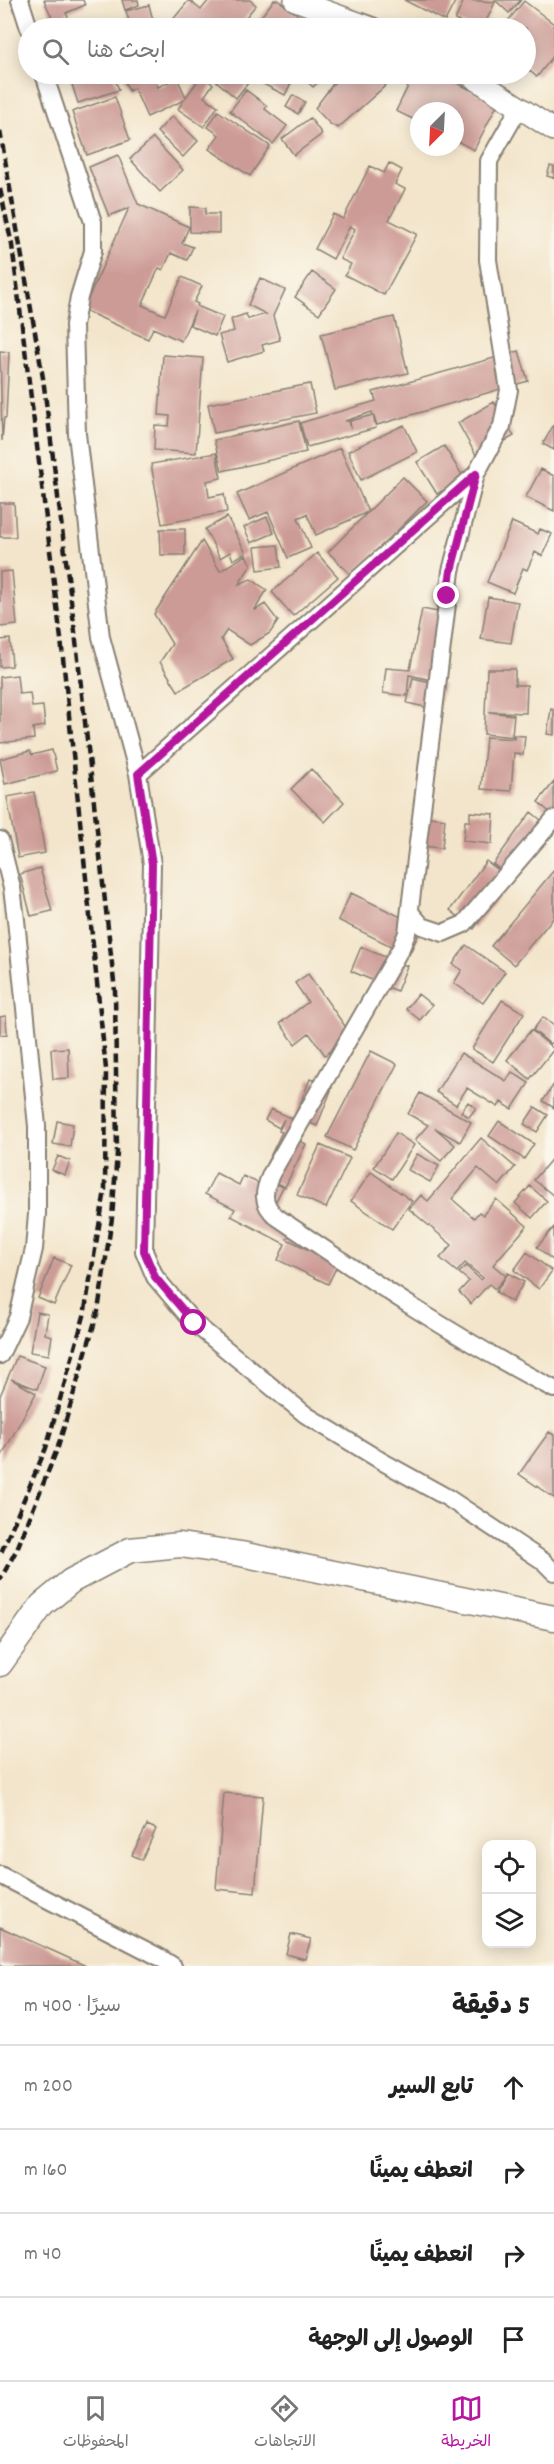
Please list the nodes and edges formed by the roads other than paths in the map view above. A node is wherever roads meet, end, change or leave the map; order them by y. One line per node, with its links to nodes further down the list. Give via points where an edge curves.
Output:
1 (20, 0): 3 (street)
2 (295, 0): 4 (street)
3 (26, 18)
4 (344, 18)
5 (47, 84): 10 (street, via 93,222 93,251 74,325 77,434 101,637)
6 (483, 84): 7 (street)
7 (519, 108): 8 (street); 9 (street, via 489,161 488,260 509,390 502,426)
8 (554, 129)
9 (476, 474): 10 (street); 13 (street, via 451,571)
10 (138, 774): 16 (street, via 152,864 144,1251 155,1277 194,1323 306,1415 448,1498)
11 (554, 819): 13 (street, via 464,924 443,933 422,926)
12 (0, 840): 14 (street, via 12,888 37,1126 34,1249 18,1317)
13 (410, 912): 15 (street, via 401,948 271,1174 265,1188 266,1205 277,1217 395,1297)
14 (0, 1355)
15 (554, 1389)
16 (554, 1572)
17 (554, 1618): 18 (main road, via 180,1545 130,1550 71,1581 42,1605)
18 (0, 1664)
19 (0, 1875): 20 (street)
20 (173, 1966)

